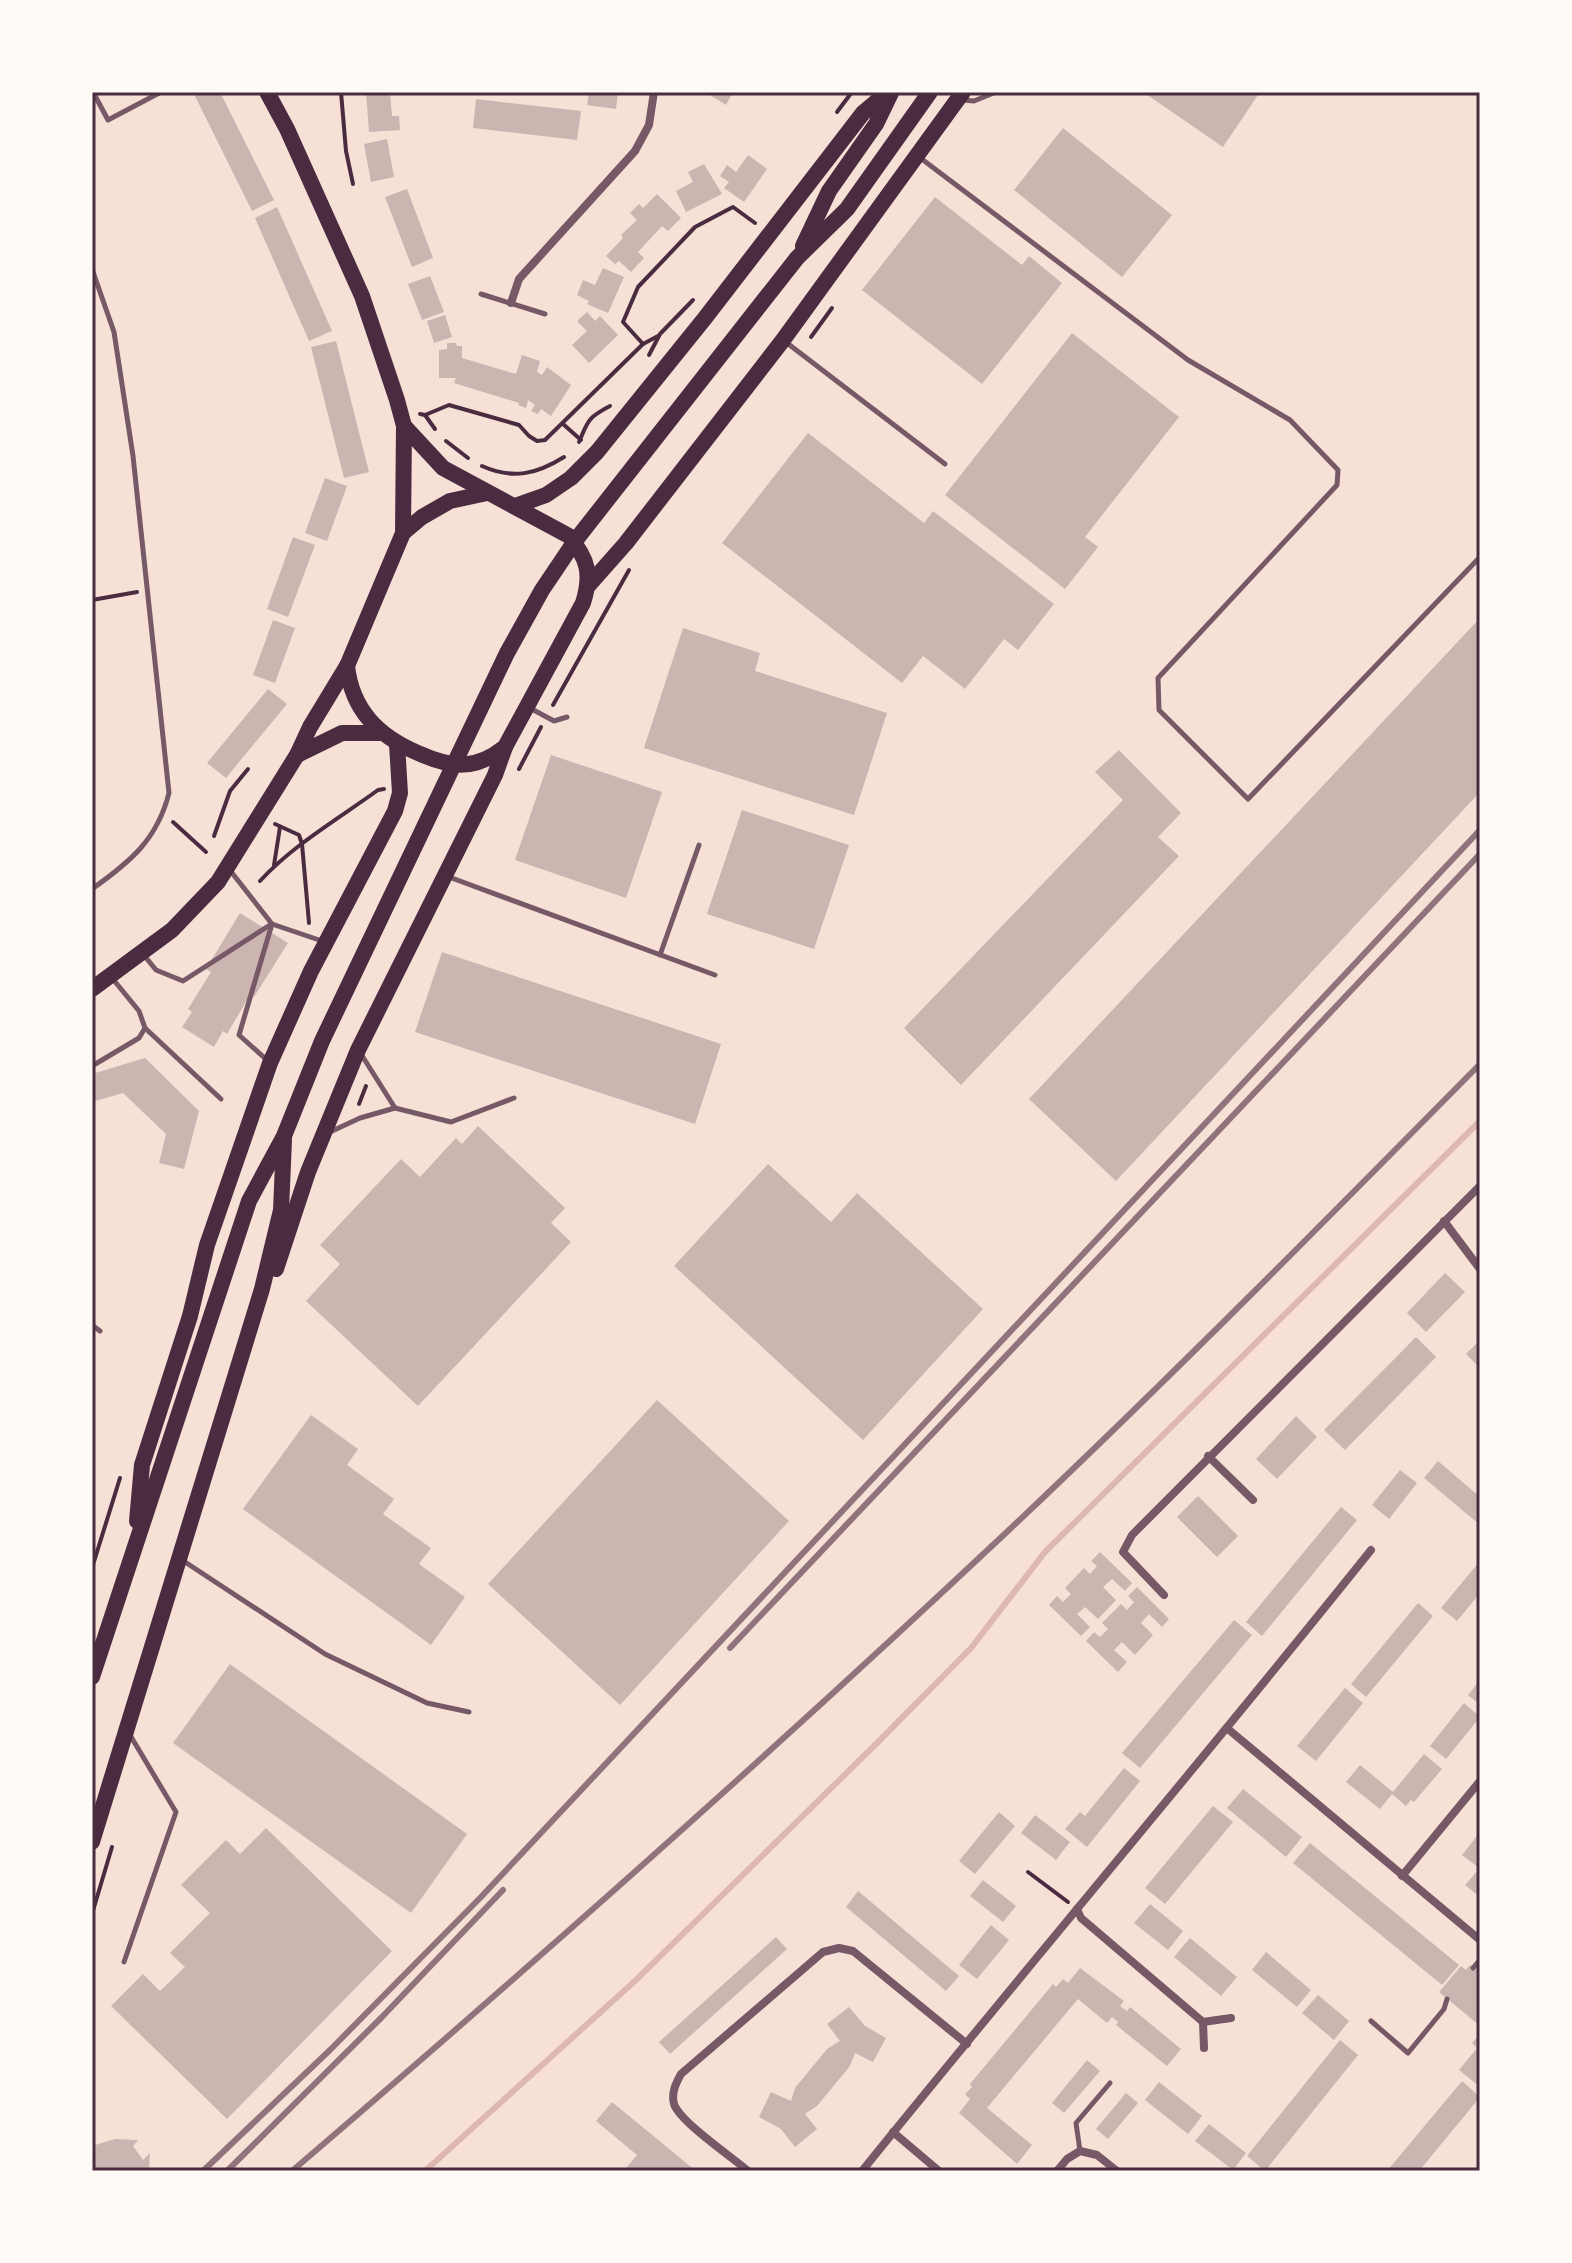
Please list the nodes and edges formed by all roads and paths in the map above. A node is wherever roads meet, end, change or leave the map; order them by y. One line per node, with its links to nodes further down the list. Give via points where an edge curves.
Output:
1 (93, 92): 2 (lane, via 108,120)
2 (161, 92)
3 (267, 92): 26 (main road, via 362,296)
4 (341, 92): 13 (path)
5 (654, 92): 18 (street, via 649,125 635,151 519,279)
6 (852, 92): 11 (path)
7 (890, 92): 15 (main road, via 876,124 829,191); 31 (main road, via 863,113 597,452 546,495)
8 (930, 92): 15 (main road, via 847,209)
9 (996, 92): 10 (lane, via 974,101)
10 (961, 95): 12 (main road)
11 (846, 101)
12 (918, 157): 23 (main road); 33 (lane, via 1188,360 1290,420 1338,470 1337,485 1158,678 1159,710 1248,799)
13 (353, 184)
14 (755, 223): 24 (path, via 733,207 695,227 638,287 623,322)
15 (797, 258): 76 (main road, via 635,462 542,590 436,799 322,1041)
16 (92, 269): 36 (lane, via 114,332)
17 (481, 294): 18 (lane)
18 (511, 303): 20 (lane)
19 (833, 306): 21 (path)
20 (545, 314)
21 (818, 327)
22 (660, 334): 24 (path)
23 (783, 340): 29 (lane); 35 (main road)
24 (643, 344): 25 (path)
25 (563, 424): 27 (path); 28 (path, via 537,441 519,425 449,405 425,415 455,450 501,473 526,475)
26 (404, 426): 30 (main road, via 443,468); 32 (main road)
27 (581, 440)
28 (571, 452)
29 (945, 464)
30 (487, 493): 31 (main road); 32 (main road, via 450,501)
31 (515, 506): 35 (main road, via 569,536 583,554)
32 (403, 533): 38 (main road)
33 (1480, 557)
34 (630, 567): 39 (path)
35 (588, 586): 40 (main road)
36 (146, 590): 37 (path); 48 (lane, via 169,793)
37 (92, 600)
38 (347, 666): 42 (main road, via 355,698); 45 (main road)
39 (561, 690)
40 (527, 707): 41 (lane, via 554,721); 44 (main road)
41 (567, 717)
42 (380, 733): 43 (main road); 45 (main road, via 342,733)
43 (397, 744): 44 (main road, via 456,765 475,764); 60 (main road, via 400,793 395,811)
44 (505, 747): 55 (main road)
45 (297, 755): 54 (main road)
46 (248, 769): 49 (path, via 230,791)
47 (385, 789): 50 (path)
48 (164, 814): 52 (path); 57 (lane, via 131,861)
49 (214, 836)
50 (302, 844): 53 (path); 53 (path, via 299,835 277,825); 58 (path)
51 (699, 845): 62 (lane)
52 (206, 852)
53 (274, 865): 56 (path)
54 (228, 868): 59 (lane); 61 (main road, via 172,930)
55 (445, 875): 62 (lane); 67 (main road)
56 (260, 881)
57 (92, 889)
58 (309, 923)
59 (272, 924): 60 (lane); 61 (lane, via 183,981 156,970); 68 (lane, via 239,1035)
60 (326, 943): 68 (main road)
61 (142, 954): 64 (main road)
62 (660, 955): 63 (lane)
63 (715, 975)
64 (110, 976): 65 (main road); 66 (lane, via 139,1011)
65 (92, 989)
66 (145, 1028): 69 (lane, via 139,1038); 72 (lane)
67 (358, 1050): 73 (lane); 75 (main road)
68 (270, 1063): 85 (main road, via 207,1245 142,1465)
69 (92, 1066)
70 (366, 1085): 74 (path)
71 (514, 1098): 73 (lane, via 451,1122)
72 (221, 1099)
73 (395, 1108): 75 (lane)
74 (357, 1109)
75 (324, 1135): 82 (main road)
76 (284, 1136): 82 (main road, via 281,1210); 85 (main road, via 249,1201)
77 (1480, 1186): 78 (street)
78 (1444, 1221): 79 (street); 83 (street)
79 (1480, 1269)
80 (92, 1325): 81 (lane)
81 (100, 1331)
82 (237, 1371): 87 (main road)
83 (1208, 1456): 84 (street); 88 (street, via 1123,1547)
84 (1253, 1500)
85 (135, 1550): 89 (main road)
86 (1371, 1550): 91 (street)
87 (181, 1560): 90 (lane, via 325,1654 427,1703); 92 (main road)
88 (1164, 1595)
89 (92, 1677)
90 (469, 1712)
91 (1228, 1729): 96 (street); 97 (street)
92 (127, 1731): 94 (main road); 100 (lane, via 176,1812)
93 (1480, 1781): 96 (street)
94 (92, 1842)
95 (1028, 1872): 97 (path)
96 (1402, 1876): 98 (street)
97 (1077, 1909): 105 (street, via 1081,1918); 106 (street)
98 (1480, 1940)
99 (1480, 1960): 101 (lane)
100 (124, 1962)
101 (1473, 1968)
102 (1447, 1999): 104 (lane, via 1408,2053)
103 (1231, 2018): 105 (street)
104 (1371, 2021)
105 (1203, 2022): 107 (street)
106 (967, 2044): 109 (street); 111 (street, via 853,1951 823,1952 681,2074 675,2087 673,2101 680,2115)
107 (1204, 2048)
108 (1110, 2083): 110 (lane, via 1076,2123)
109 (893, 2132): 112 (street); 113 (street)
110 (1080, 2151): 114 (street); 115 (street, via 1097,2155)
111 (748, 2171)
112 (862, 2171)
113 (939, 2171)
114 (1057, 2171)
115 (1117, 2171)

